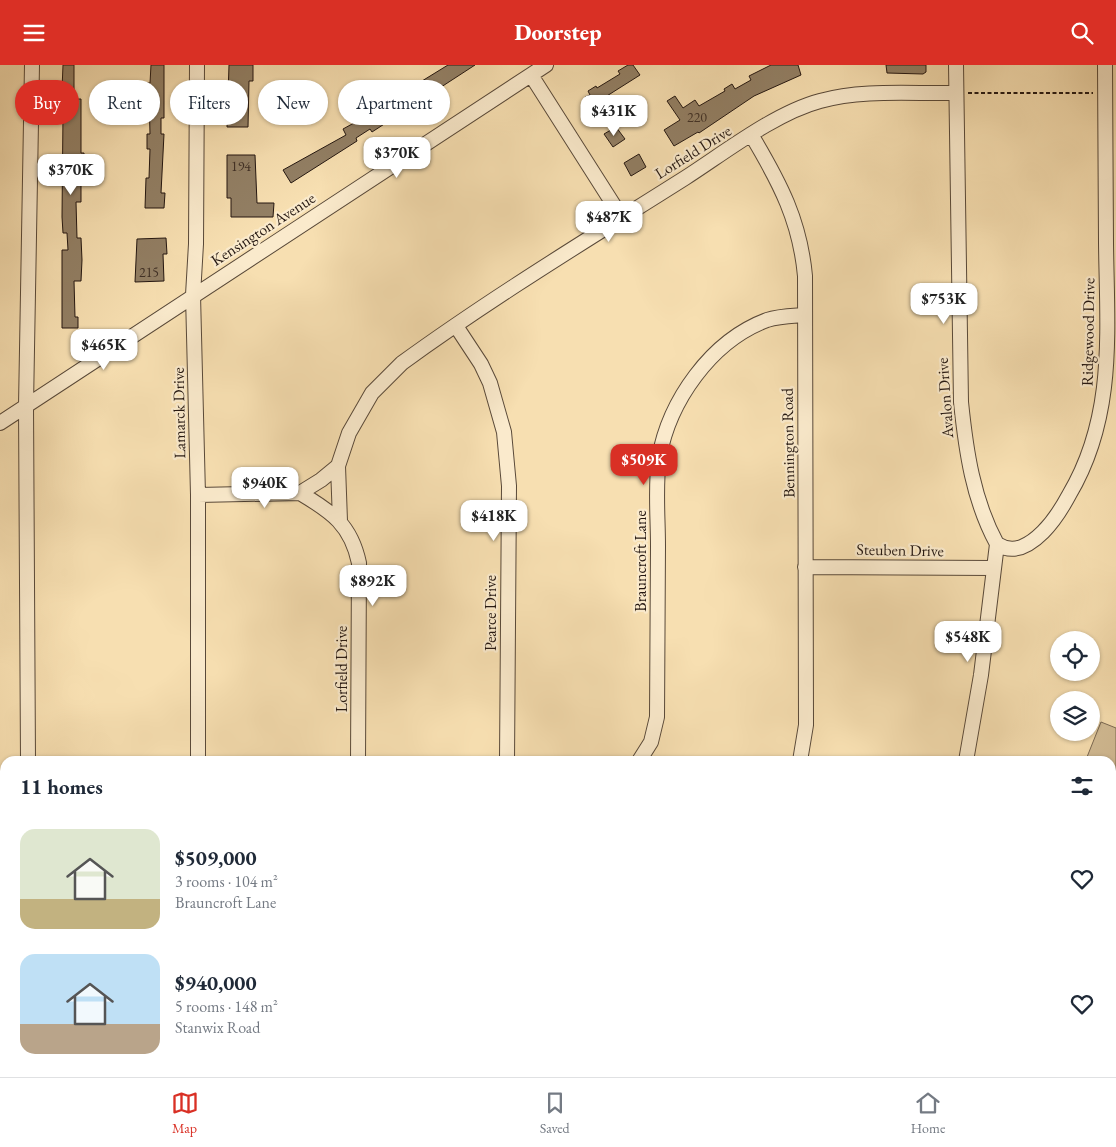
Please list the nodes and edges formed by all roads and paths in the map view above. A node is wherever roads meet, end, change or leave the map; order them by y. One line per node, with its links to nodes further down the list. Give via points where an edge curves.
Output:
1 (32, 65): 14 (street)
2 (197, 65): 11 (street, Lamarck Drive)
3 (546, 65): 6 (street, Kensington Avenue)
4 (956, 65): 7 (street, Avalon Drive)
5 (1105, 65): 8 (street, Ridgewood Drive)
6 (530, 75): 10 (street); 11 (street, Kensington Avenue)
7 (956, 93): 8 (path); 9 (street, Lorfield Drive, via 834,98 801,108); 20 (street, Avalon Drive, via 961,402 966,449 977,494)
8 (1105, 93): 20 (street, Ridgewood Drive, via 1107,364 1100,416 1086,463 1047,528 1028,545 1004,548)
9 (752, 136): 10 (street, Lorfield Drive); 12 (street, Bennington Road, via 793,213 805,276)
10 (622, 218): 13 (street, Lorfield Drive)
11 (193, 295): 14 (street, Kensington Avenue); 18 (street, Lamarck Drive)
12 (805, 315): 21 (street, Bennington Road); 27 (street, Brauncroft Lane, via 769,320 739,336 699,372 686,388 672,415 657,477 657,717 651,742)
13 (456, 326): 16 (street, Lorfield Drive, via 402,363 382,381 349,433); 26 (street, Pearce Drive, via 490,383 504,433 507,461)
14 (26, 406): 15 (street, Kensington Avenue); 23 (street)
15 (0, 423)
16 (338, 466): 17 (street); 19 (street, Lorfield Drive)
17 (300, 493): 18 (street); 19 (street, Lorfield Drive, via 328,509)
18 (198, 495): 24 (street, Lamarck Drive)
19 (340, 521): 25 (street, Lorfield Drive, via 351,538 359,563)
20 (997, 544): 22 (street)
21 (805, 567): 22 (street, Steuben Drive); 28 (street, Bennington Road, via 806,725)
22 (994, 568): 29 (street)
23 (28, 756)
24 (198, 756)
25 (358, 756)
26 (507, 756)
27 (643, 756)
28 (801, 756)
29 (967, 756)

